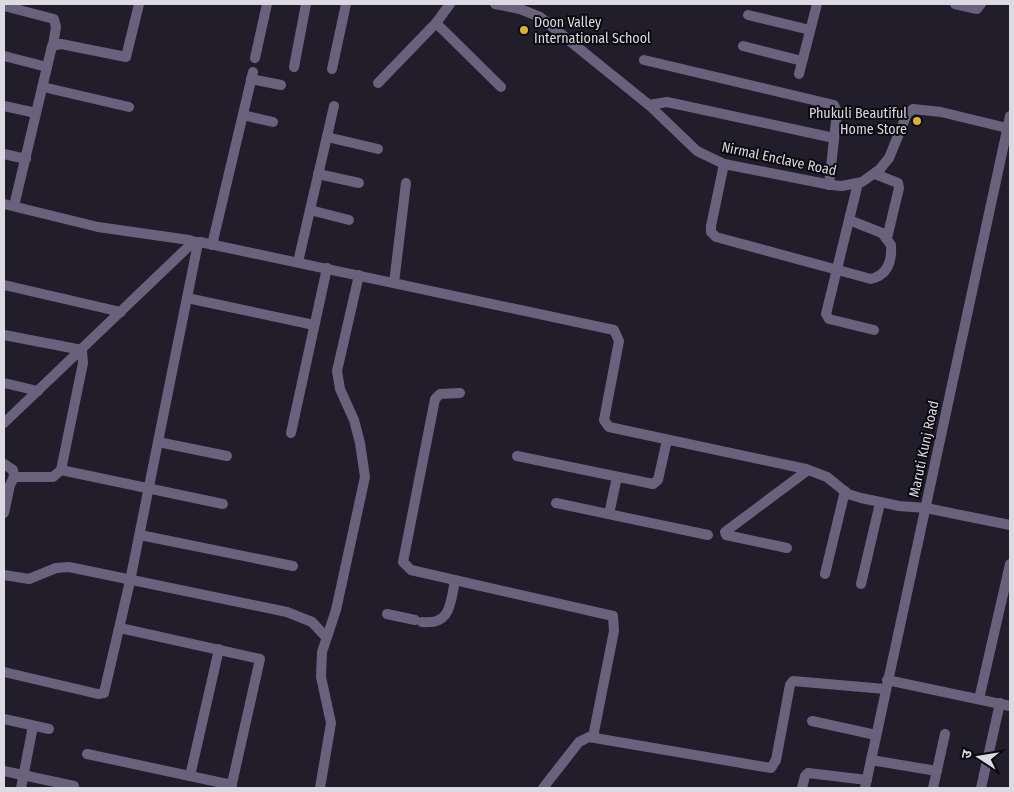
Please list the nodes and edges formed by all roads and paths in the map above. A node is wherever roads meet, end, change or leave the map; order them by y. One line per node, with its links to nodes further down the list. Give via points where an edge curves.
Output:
1 (139, 4): 14 (street, via 126,56)
2 (267, 4): 17 (street)
3 (306, 4): 21 (street)
4 (346, 4): 22 (street)
5 (450, 4): 12 (street)
6 (495, 4): 28 (street, Nirmal Enclave Road, via 540,17)
7 (817, 4): 13 (street)
8 (956, 4): 9 (street, via 977,9)
9 (981, 4)
10 (4, 6): 14 (street, via 54,19)
11 (748, 15): 13 (street)
12 (436, 23): 24 (street); 27 (street)
13 (810, 30): 19 (street)
14 (53, 45): 20 (street)
15 (743, 46): 19 (street)
16 (4, 56): 20 (street)
17 (256, 58)
18 (644, 60): 38 (street, via 831,104 837,112)
19 (802, 61): 23 (street)
20 (48, 66): 26 (street)
21 (294, 67)
22 (332, 69)
23 (799, 74)
24 (378, 83)
25 (281, 85): 33 (street, via 252,75)
26 (42, 87): 31 (street); 32 (street)
27 (501, 87)
28 (649, 105): 38 (street, via 667,102); 42 (street, Nirmal Enclave Road, via 697,150)
29 (4, 106): 32 (street)
30 (334, 106): 37 (street)
31 (129, 107)
32 (36, 113): 41 (street)
33 (242, 115): 35 (street); 55 (street)
34 (1010, 116): 36 (street, Maruti Kunj Road)
35 (273, 122)
36 (1007, 128): 44 (street, Nirmal Enclave Road, via 941,112 912,109 889,158); 87 (street, Maruti Kunj Road)
37 (327, 138): 39 (street); 43 (street)
38 (834, 138): 48 (street)
39 (378, 149)
40 (4, 154): 41 (street)
41 (26, 159): 49 (street)
42 (724, 164): 48 (street, Nirmal Enclave Road); 58 (street, via 711,226 713,235)
43 (318, 174): 45 (street); 50 (street)
44 (875, 174): 47 (street, Nirmal Enclave Road); 53 (street, via 891,178 899,188)
45 (359, 183)
46 (406, 183): 60 (street)
47 (858, 183): 48 (street, Nirmal Enclave Road); 52 (street)
48 (829, 184)
49 (9, 205): 54 (street, via 98,226)
50 (310, 210): 51 (street); 56 (street)
51 (349, 220)
52 (849, 220): 53 (street, via 882,233); 58 (street)
53 (886, 238): 58 (street, via 891,245 889,264 879,276 871,279)
54 (195, 242): 55 (street); 62 (street); 63 (street)
55 (212, 245): 56 (street)
56 (298, 262): 57 (street)
57 (327, 268): 59 (street); 64 (street)
58 (836, 270): 65 (street, via 827,318)
59 (359, 275): 60 (street); 103 (street, via 337,371 340,389 354,420 365,477 336,610)
60 (394, 283): 73 (street, via 614,330 620,341 605,423 614,430)
61 (4, 285): 63 (street)
62 (188, 298): 64 (street); 74 (street)
63 (122, 312): 67 (street)
64 (314, 325): 72 (street)
65 (874, 330)
66 (4, 334): 67 (street)
67 (82, 351): 69 (street); 78 (street, via 82,378)
68 (4, 383): 69 (street)
69 (38, 391): 71 (street)
70 (460, 393): 99 (street, via 440,394 435,400 403,562 411,570)
71 (4, 423)
72 (290, 433)
73 (667, 440): 79 (street); 80 (street, via 656,482)
74 (158, 442): 75 (street); 82 (street)
75 (227, 456)
76 (518, 456): 80 (street)
77 (4, 464): 81 (street, via 13,470)
78 (61, 470): 81 (street, via 53,477); 82 (street)
79 (808, 470): 83 (street, via 827,477); 93 (street, via 725,532 726,535)
80 (618, 476): 89 (street)
81 (14, 477): 88 (street)
82 (149, 488): 86 (street); 91 (street)
83 (845, 491): 85 (street); 96 (street)
84 (556, 503): 89 (street)
85 (880, 503): 87 (street); 100 (street)
86 (223, 504)
87 (926, 508): 90 (street); 106 (street, Maruti Kunj Road)
88 (4, 513)
89 (609, 514): 92 (street)
90 (1010, 525)
91 (140, 535): 95 (street); 98 (street)
92 (708, 535)
93 (787, 548)
94 (1010, 564): 107 (street)
95 (293, 566)
96 (825, 574)
97 (4, 575): 98 (street, via 28,579 62,566)
98 (130, 581): 102 (street); 103 (street, via 297,614 312,622)
99 (455, 581): 101 (street, via 449,609 435,623); 116 (street, via 613,616 614,631)
100 (861, 584)
101 (387, 614)
102 (120, 628): 104 (street); 105 (street, via 102,695)
103 (326, 637): 127 (street, via 320,669 331,723)
104 (219, 649): 122 (street); 125 (street, via 257,656 260,661)
105 (4, 672)
106 (886, 684): 107 (street); 115 (street, Maruti Kunj Road); 116 (street, via 793,681 776,760 768,769)
107 (979, 699): 108 (street)
108 (1000, 703): 109 (street); 131 (street)
109 (1010, 706)
110 (4, 720): 112 (street)
111 (812, 721): 115 (street)
112 (33, 726): 113 (street); 121 (street)
113 (48, 729)
114 (945, 734): 120 (street)
115 (876, 735): 118 (street, Maruti Kunj Road)
116 (592, 737): 128 (street, via 578,742)
117 (87, 754): 122 (street)
118 (871, 760): 120 (street); 123 (street, Maruti Kunj Road)
119 (4, 771): 121 (street)
120 (937, 771): 130 (street)
121 (24, 775): 124 (street); 126 (street)
122 (190, 776): 125 (street)
123 (866, 784): 129 (street, via 808,773 804,776)
124 (74, 786)
125 (231, 786)
126 (21, 788)
127 (320, 788)
128 (543, 788)
129 (802, 788)
130 (933, 788)
131 (981, 788)

